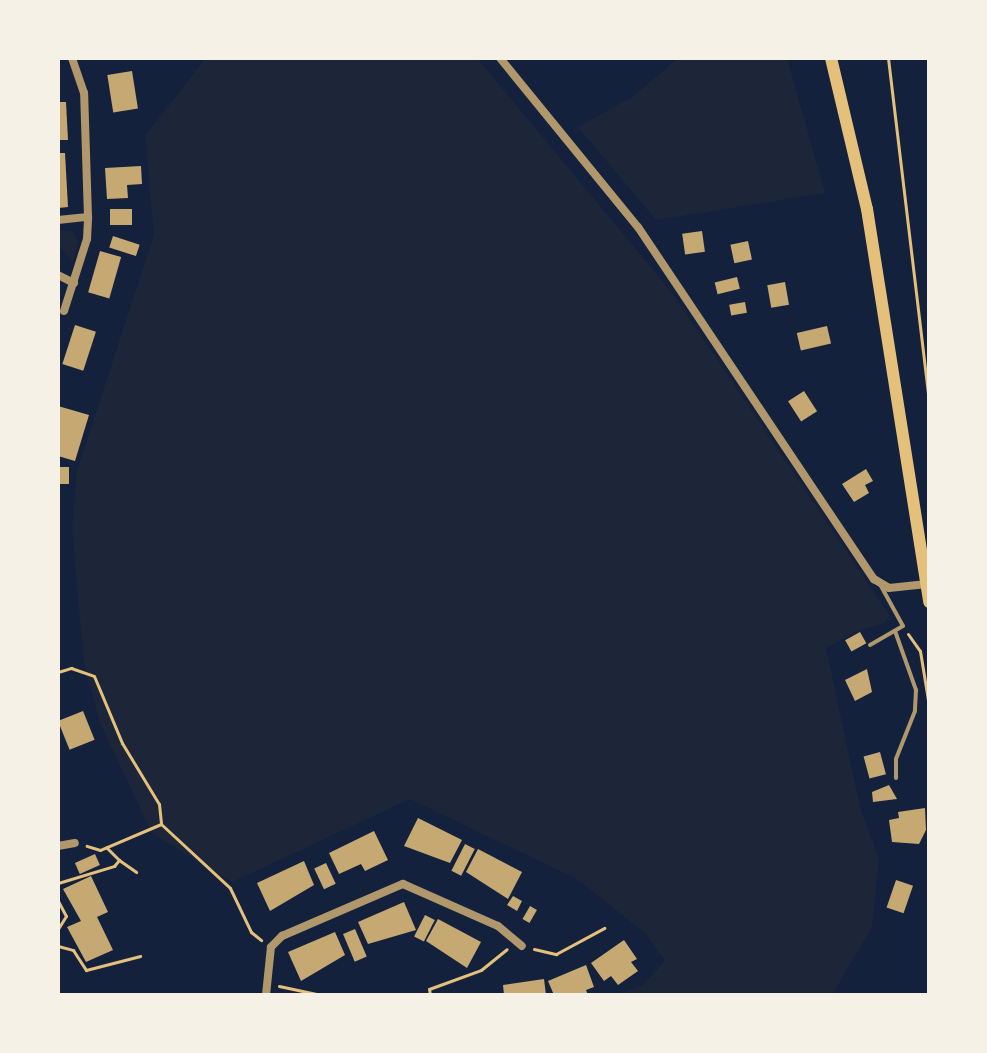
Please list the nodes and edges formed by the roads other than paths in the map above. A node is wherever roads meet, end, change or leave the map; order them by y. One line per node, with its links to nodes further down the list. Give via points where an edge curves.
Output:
1 (72, 58): 4 (street, via 84,93)
2 (500, 58): 10 (street, via 638,227)
3 (831, 58): 9 (main road, via 867,209)
4 (88, 217): 5 (street); 7 (street)
5 (58, 220)
6 (58, 275): 7 (street)
7 (74, 283): 8 (street)
8 (64, 311)
9 (927, 584): 10 (street); 11 (main road)
10 (881, 586): 12 (lane, via 903,626)
11 (929, 602)
12 (895, 631): 13 (lane); 14 (lane, via 916,690 915,711 896,759)
13 (870, 645)
14 (896, 778)
15 (75, 843): 16 (street)
16 (58, 846)
17 (522, 946): 18 (street, via 498,926 403,884 282,936 271,947)
18 (266, 995)

